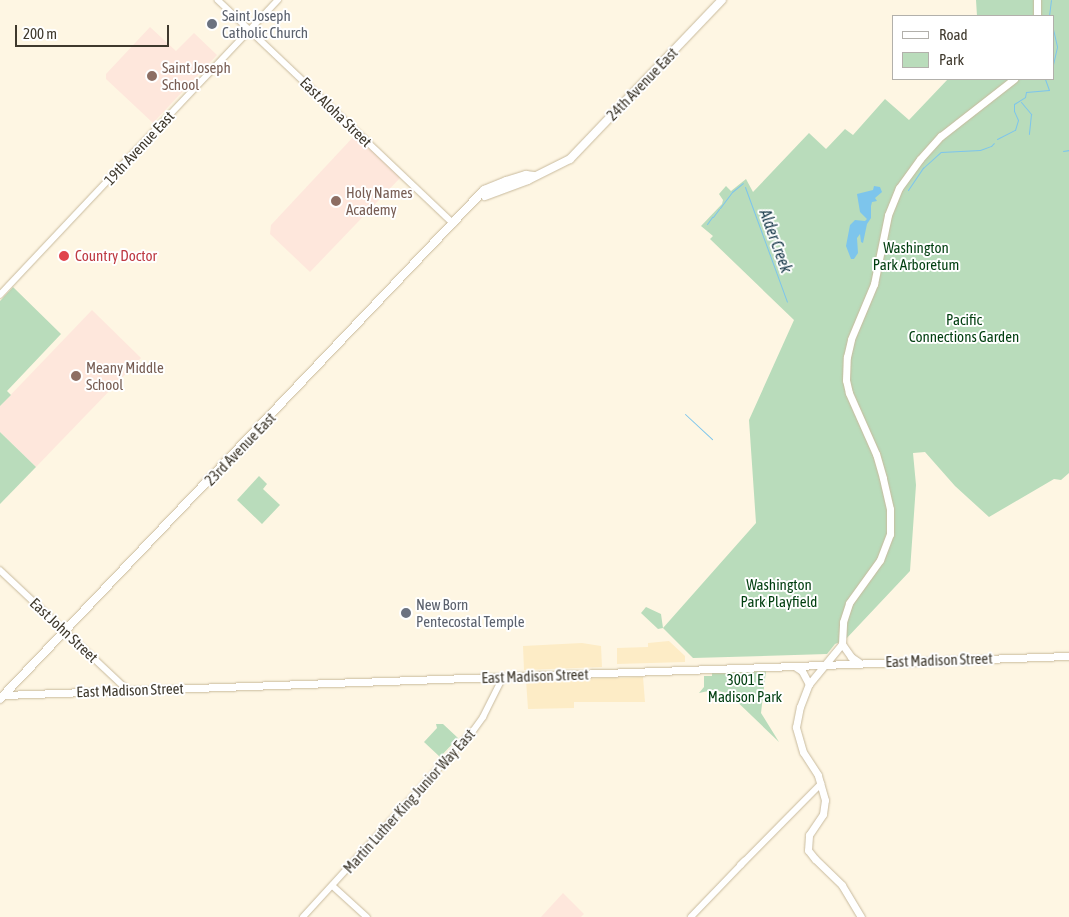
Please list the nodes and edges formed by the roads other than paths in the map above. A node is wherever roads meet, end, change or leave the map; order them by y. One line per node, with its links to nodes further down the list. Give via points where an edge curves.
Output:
1 (218, 0): 6 (street, East Aloha Street)
2 (278, 0): 6 (street, 19th Avenue East)
3 (722, 0): 8 (main road, 24th Avenue East, via 576,152 560,165)
4 (1037, 0): 5 (main road)
5 (1037, 15)
6 (250, 30): 9 (street, East Aloha Street); 10 (street, 19th Avenue East)
7 (1013, 80): 13 (main road, via 935,141 898,188 890,209 878,273 849,346 845,369 849,393 882,471 890,509 890,534 880,560 848,603)
8 (534, 176): 9 (main road, 23rd Avenue East, via 494,188 479,198)
9 (454, 224): 12 (main road, 23rd Avenue East)
10 (0, 295)
11 (0, 570): 12 (street, East John Street)
12 (65, 631): 20 (street, East John Street); 21 (main road, 23rd Avenue East)
13 (842, 644): 15 (main road); 16 (main road)
14 (1069, 656): 15 (main road, East Madison Street)
15 (861, 663): 16 (main road, East Madison Street)
16 (825, 665): 17 (main road, East Madison Street); 19 (main road)
17 (796, 667): 18 (main road, East Madison Street); 19 (main road)
18 (503, 677): 20 (main road, East Madison Street); 23 (street, Martin Luther King Junior Way East, via 484,717 473,731)
19 (809, 684): 22 (main road, via 796,727 803,752)
20 (128, 690): 21 (main road, East Madison Street)
21 (1, 696)
22 (821, 784): 26 (street); 27 (main road, via 825,807 809,835 808,850 842,884)
23 (334, 886): 24 (street, Martin Luther King Junior Way East); 25 (street)
24 (304, 917)
25 (367, 917)
26 (691, 917)
27 (861, 917)

